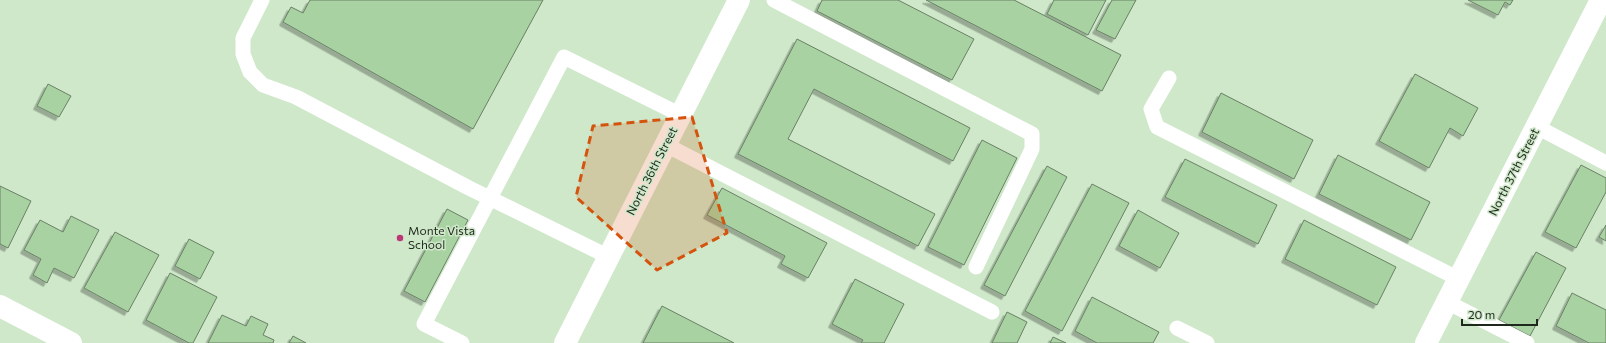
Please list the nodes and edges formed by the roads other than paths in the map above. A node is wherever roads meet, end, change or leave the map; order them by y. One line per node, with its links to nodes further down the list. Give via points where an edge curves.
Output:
1 (262, 0): 10 (lane, via 243,38 243,54 250,72 263,85 296,97)
2 (740, 0): 6 (street, North 36th Street)
3 (774, 0): 12 (lane, via 1032,134 1032,150)
4 (1601, 0): 7 (street, North 37th Street)
5 (1169, 78): 13 (lane, via 1151,109 1158,127)
6 (681, 115): 8 (street, North 36th Street); 10 (lane, via 564,57)
7 (1537, 127): 9 (lane); 13 (street, North 37th Street)
8 (666, 145): 11 (street, North 36th Street); 16 (lane)
9 (1606, 162)
10 (490, 198): 11 (lane); 19 (lane, via 424,324)
11 (609, 257): 20 (street, North 36th Street)
12 (976, 267)
13 (1459, 279): 14 (street, North 37th Street)
14 (1447, 302): 22 (street, North 37th Street); 23 (lane)
15 (0, 306): 18 (street)
16 (992, 312)
17 (1177, 328): 21 (lane)
18 (71, 343)
19 (462, 343)
20 (565, 343)
21 (1207, 343)
22 (1426, 343)
23 (1526, 343)

